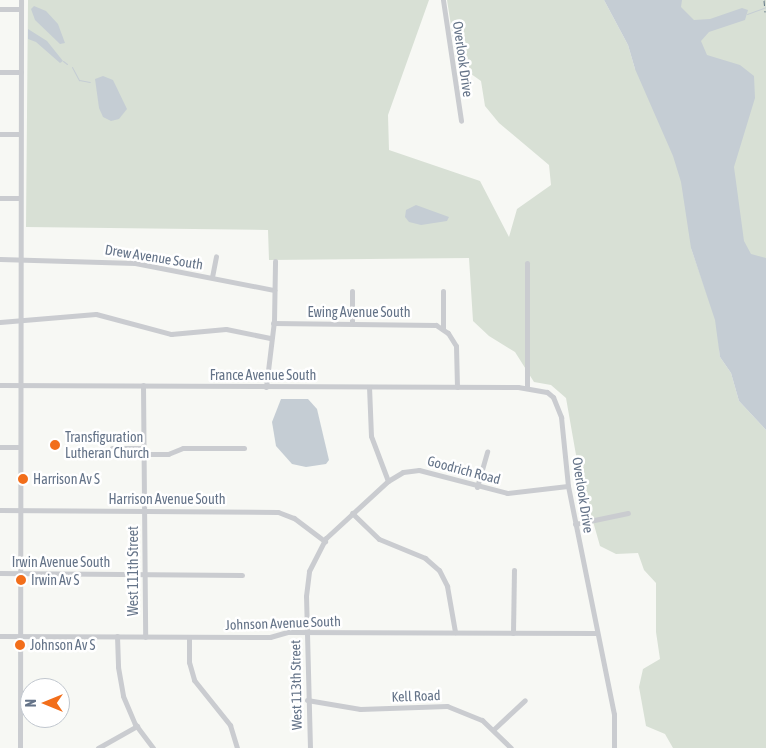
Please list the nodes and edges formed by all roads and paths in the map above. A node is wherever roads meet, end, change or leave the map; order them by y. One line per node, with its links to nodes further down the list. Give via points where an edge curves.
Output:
1 (21, 0): 4 (street)
2 (443, 0): 7 (street, Overlook Drive)
3 (0, 9): 4 (street)
4 (21, 9): 6 (street)
5 (0, 72): 6 (street)
6 (21, 72): 9 (street)
7 (461, 120)
8 (0, 134): 9 (street)
9 (20, 134): 11 (street)
10 (0, 198): 11 (street)
11 (20, 198): 14 (street)
12 (216, 256): 17 (street)
13 (0, 259): 14 (street, Drew Avenue South)
14 (19, 259): 17 (street, Drew Avenue South, via 110,260); 22 (street)
15 (275, 260): 18 (street)
16 (527, 263): 33 (street)
17 (212, 277): 18 (street, Drew Avenue South)
18 (274, 290): 23 (street)
19 (352, 291): 24 (street)
20 (443, 291): 25 (street)
21 (0, 322): 22 (street)
22 (18, 322): 26 (street, via 96,314 171,334 226,329); 28 (street)
23 (273, 323): 24 (street, Ewing Avenue South); 26 (street)
24 (352, 323): 25 (street, Ewing Avenue South, via 428,324)
25 (443, 329): 32 (street, via 456,346)
26 (270, 338): 30 (street)
27 (0, 385): 28 (street, France Avenue South)
28 (18, 385): 29 (street, France Avenue South); 35 (street)
29 (143, 386): 30 (street, France Avenue South); 38 (street, West 111th Street)
30 (266, 387): 31 (street, France Avenue South)
31 (369, 387): 32 (street, France Avenue South); 40 (street, via 371,436)
32 (457, 387): 33 (street, France Avenue South)
33 (527, 388): 41 (street, Overlook Drive, via 547,392 557,405 563,428)
34 (0, 447): 35 (street)
35 (18, 447): 44 (street)
36 (112, 448): 38 (street)
37 (244, 448): 38 (street, via 183,448 168,454)
38 (143, 451): 45 (street, West 111th Street)
39 (487, 451): 42 (street)
40 (388, 482): 42 (street, Goodrich Road, via 403,472 419,470); 46 (street, West 113th Street)
41 (568, 486): 42 (street, Goodrich Road, via 520,493); 48 (street, Overlook Drive)
42 (477, 487)
43 (0, 510): 44 (street, Harrison Avenue South)
44 (19, 510): 45 (street, Harrison Avenue South); 52 (street)
45 (144, 511): 49 (street, Harrison Avenue South, via 278,512 294,518); 53 (street, West 111th Street)
46 (352, 513): 49 (street, West 113th Street); 56 (street, via 379,539 417,554 439,570 447,586)
47 (628, 513): 48 (street)
48 (575, 524): 58 (street, Overlook Drive)
49 (325, 540): 55 (street, West 113th Street, via 309,571)
50 (514, 570): 57 (street)
51 (0, 573): 52 (street, Irwin Avenue South)
52 (19, 573): 53 (street, Irwin Avenue South); 60 (street)
53 (144, 574): 54 (street, Irwin Avenue South); 62 (street, West 111th Street)
54 (242, 575)
55 (306, 632): 56 (street, Johnson Avenue South); 63 (street, Johnson Avenue South, via 270,637); 64 (street, West 113th Street)
56 (454, 632): 57 (street, Johnson Avenue South)
57 (513, 633): 58 (street, Johnson Avenue South)
58 (597, 633): 74 (street, Overlook Drive, via 614,714)
59 (0, 636): 60 (street, Johnson Avenue South)
60 (20, 636): 61 (street, Johnson Avenue South); 68 (street)
61 (117, 636): 62 (street, Johnson Avenue South); 66 (street, via 120,682)
62 (144, 637): 63 (street, Johnson Avenue South)
63 (189, 637): 71 (street, via 189,662 194,680 230,724)
64 (307, 700): 67 (street, Kell Road, via 360,709 446,706 471,714); 72 (street, West 113th Street)
65 (525, 700): 67 (street)
66 (137, 726): 69 (street); 70 (street)
67 (494, 730): 73 (street, Kell Road)
68 (20, 748)
69 (98, 748)
70 (153, 748)
71 (237, 748)
72 (310, 748)
73 (511, 748)
74 (614, 748)

